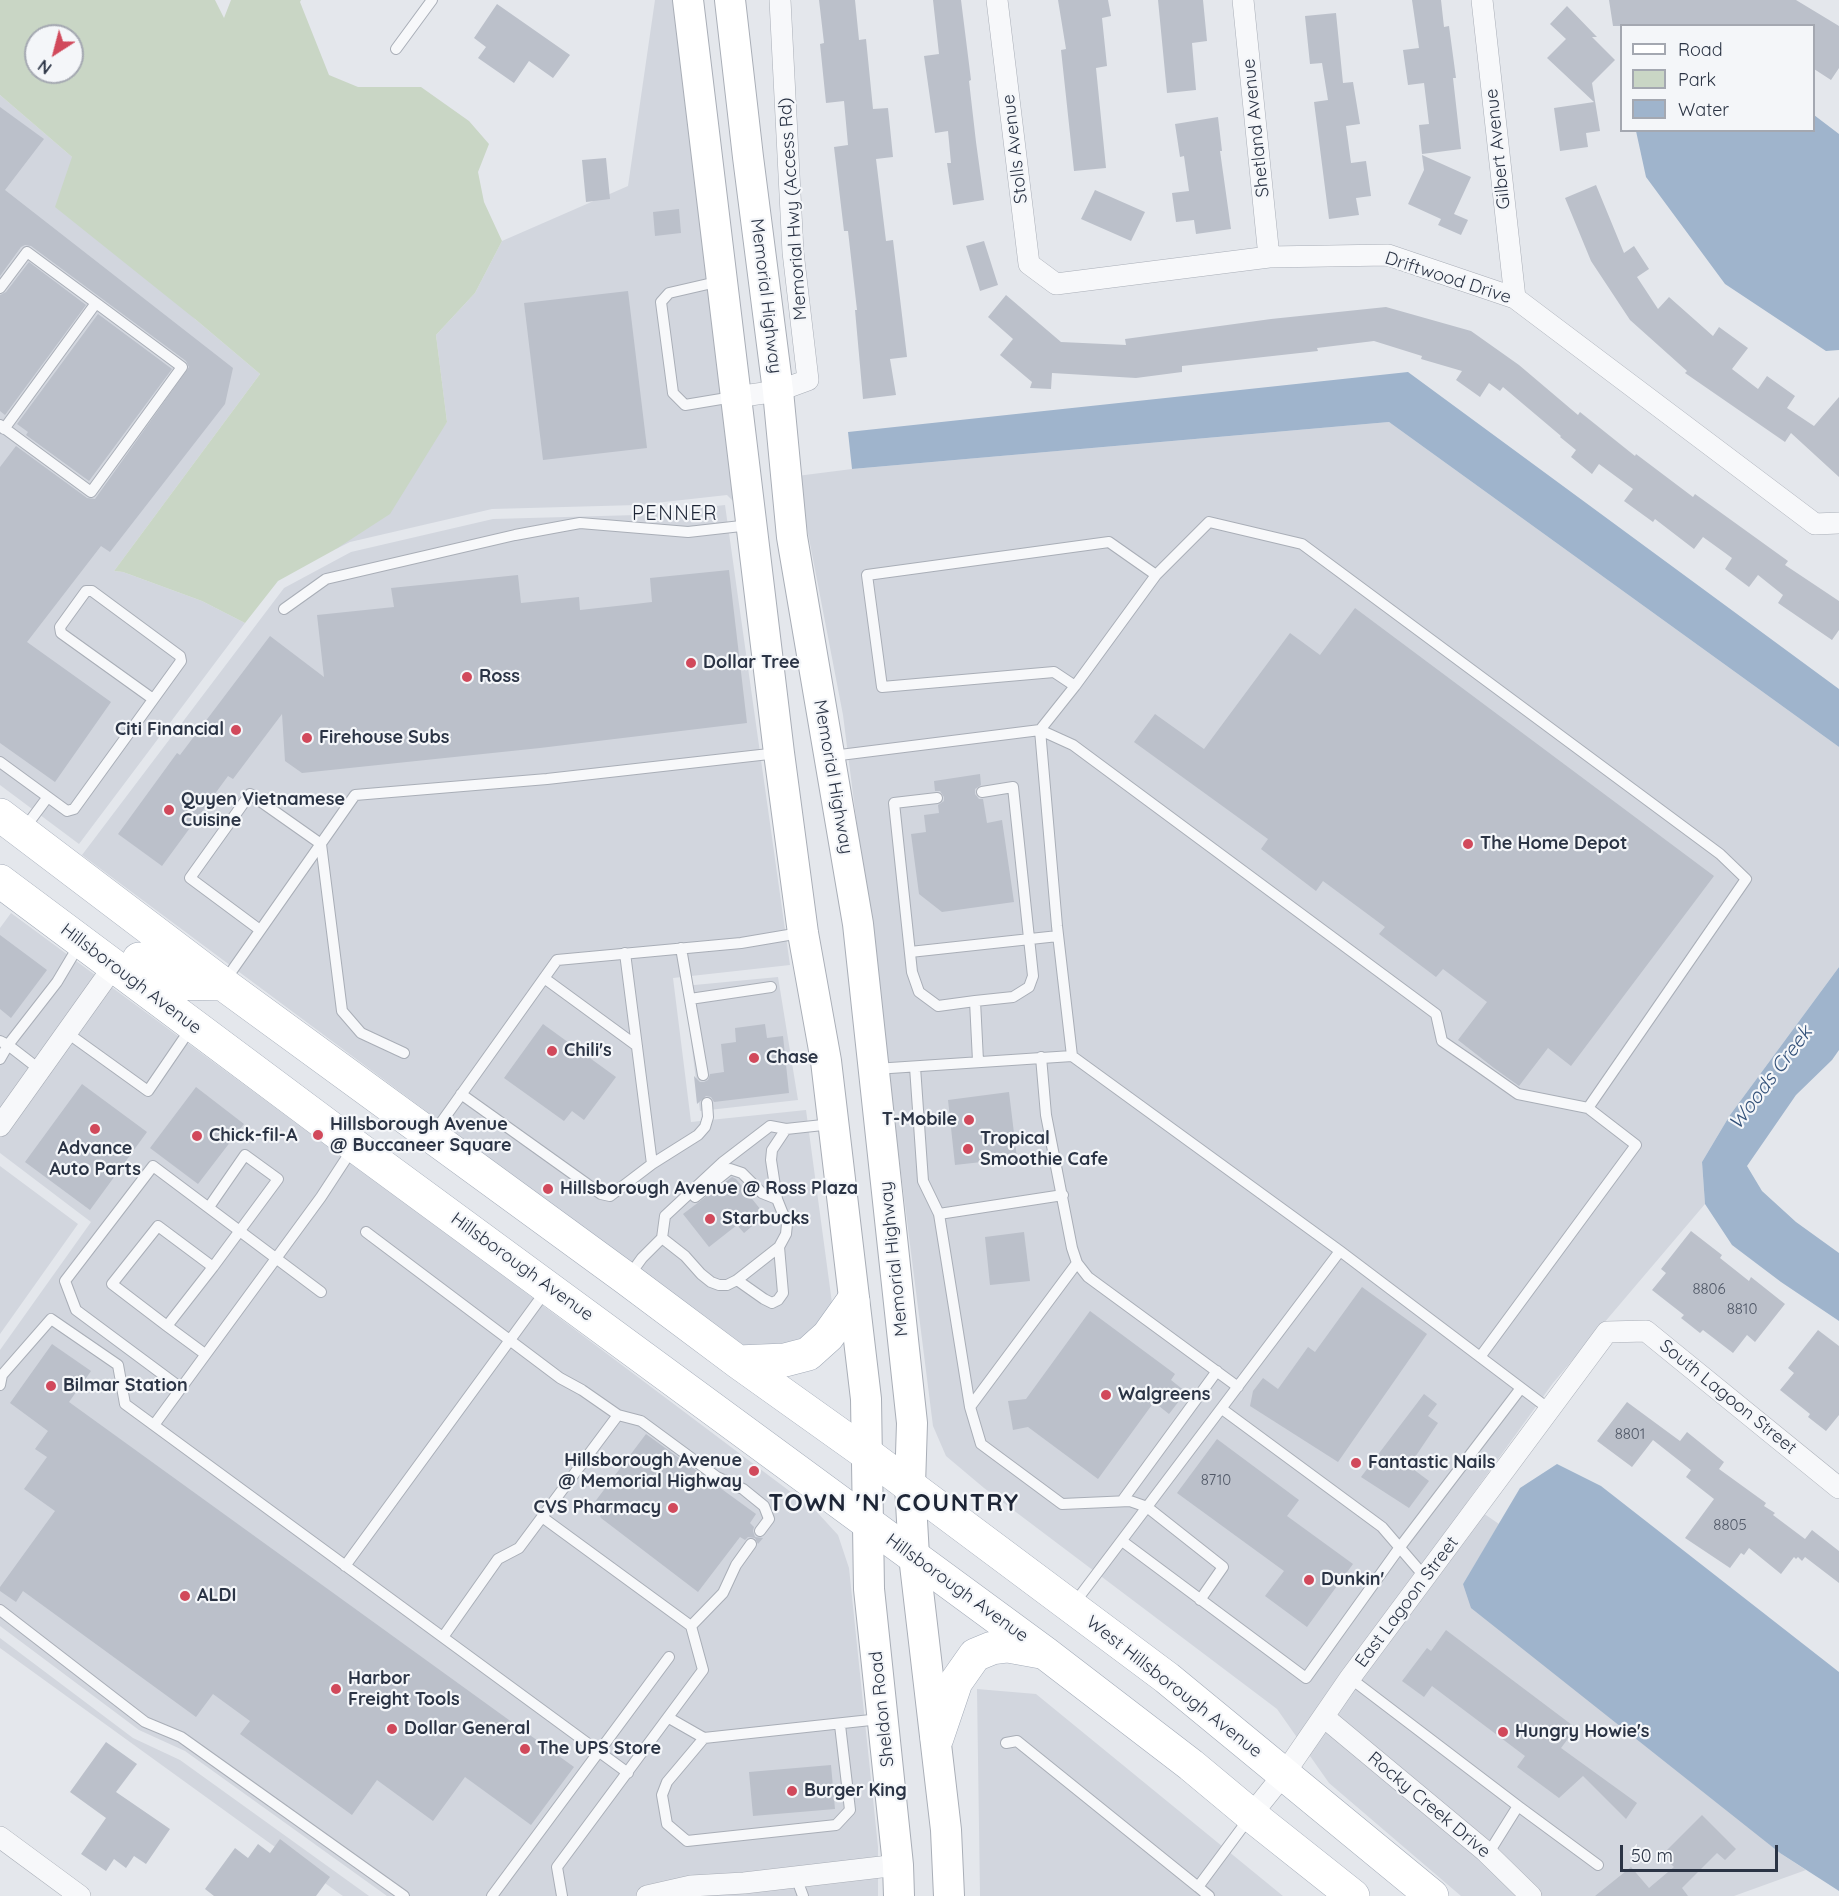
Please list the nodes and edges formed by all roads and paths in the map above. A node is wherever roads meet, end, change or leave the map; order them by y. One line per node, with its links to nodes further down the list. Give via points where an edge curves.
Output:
1 (432, 0): 8 (lane)
2 (688, 0): 10 (main road)
3 (730, 0): 15 (main road, Memorial Highway)
4 (780, 0): 15 (street, Memorial Hwy (Access Rd), via 793,252 808,380)
5 (997, 0): 11 (street, Stolls Avenue, via 1029,264)
6 (1243, 0): 9 (street, Shetland Avenue)
7 (1482, 0): 13 (street, Gilbert Avenue)
8 (396, 49)
9 (1269, 257): 11 (street, Driftwood Drive); 13 (street, Driftwood Drive, via 1389,255)
10 (722, 281): 16 (main road); 16 (lane, via 669,292 661,302 673,393 684,405)
11 (1056, 284)
12 (0, 288): 14 (lane, via 27,252)
13 (1515, 298): 18 (street, Driftwood Drive, via 1815,524)
14 (96, 303): 17 (lane); 17 (lane, via 182,367 91,492)
15 (778, 391): 16 (street, Memorial Hwy (Access Rd)); 26 (main road, Memorial Highway, via 792,537)
16 (736, 397): 19 (main road)
17 (2, 427)
18 (1839, 523)
19 (751, 525): 21 (lane, via 688,532 580,523 326,579); 25 (main road)
20 (1156, 575): 22 (lane); 22 (lane, via 1109,542 867,575 882,687 1054,672); 64 (lane, via 1209,522 1302,544 1720,854 1746,879)
21 (284, 609)
22 (1076, 686): 24 (lane)
23 (153, 699): 23 (lane, via 181,661 180,656 92,591 86,591 60,627 61,633); 29 (lane, via 74,809 67,811)
24 (1040, 730): 26 (lane); 36 (lane); 64 (lane, via 1073,745 1436,1014 1442,1041 1491,1076 1518,1094)
25 (779, 753): 26 (main road); 32 (lane, via 547,779 355,795); 35 (main road)
26 (829, 756): 59 (main road, Memorial Highway, via 858,924)
27 (0, 762): 29 (lane)
28 (982, 792): 37 (lane, via 1013,787)
29 (47, 798): 31 (lane)
30 (937, 798): 40 (lane, via 894,803)
31 (8, 828): 44 (main road)
32 (321, 844): 34 (lane); 34 (lane, via 250,794 190,879); 52 (lane, via 342,1011 361,1033)
33 (7, 886): 38 (main road, Hillsborough Avenue); 44 (main road, via 55,897 172,983)
34 (260, 930): 44 (lane)
35 (803, 933): 39 (lane); 65 (main road, via 826,1061)
36 (1058, 936): 37 (lane); 53 (lane)
37 (1029, 939): 40 (lane); 47 (lane, via 1033,976 1029,987 1013,997)
38 (81, 942): 42 (main road, Hillsborough Avenue); 50 (lane, via 57,982)
39 (681, 948): 41 (lane); 46 (lane)
40 (910, 952): 47 (lane, via 919,992 939,1006)
41 (625, 953): 43 (lane, via 557,960); 51 (lane)
42 (114, 966): 48 (main road, Hillsborough Avenue); 49 (street)
43 (544, 978): 51 (lane); 61 (lane)
44 (222, 984): 62 (main road)
45 (771, 987): 46 (lane)
46 (690, 999): 60 (lane)
47 (975, 1001): 56 (lane)
48 (193, 1025): 49 (lane, via 148,1091); 69 (main road, Hillsborough Avenue)
49 (66, 1032): 58 (street)
50 (4, 1043): 55 (lane); 58 (lane)
51 (637, 1046): 70 (lane)
52 (404, 1053)
53 (1072, 1056): 54 (lane); 80 (lane)
54 (1041, 1057): 56 (lane); 71 (lane, via 1046,1115)
55 (0, 1059)
56 (978, 1061): 57 (lane)
57 (915, 1067): 59 (lane); 74 (lane, via 923,1181)
58 (39, 1069): 66 (street)
59 (873, 1069): 106 (main road, Memorial Highway, via 912,1423)
60 (703, 1075)
61 (460, 1094): 68 (lane); 70 (lane, via 601,1194 610,1196)
62 (386, 1102): 68 (main road); 69 (main road)
63 (707, 1103): 70 (lane, via 708,1117 698,1135)
64 (1588, 1108): 92 (lane, via 1636,1145)
65 (832, 1124): 67 (lane); 88 (main road)
66 (0, 1126)
67 (786, 1130): 72 (lane, via 772,1150); 75 (lane, via 770,1126 723,1162)
68 (431, 1136): 84 (main road)
69 (355, 1146): 81 (lane); 86 (main road, Hillsborough Avenue)
70 (652, 1164)
71 (1063, 1195): 74 (lane); 82 (lane)
72 (777, 1199): 75 (lane, via 762,1193 742,1173 730,1169 680,1210); 79 (lane, via 787,1224)
73 (209, 1207): 76 (lane); 76 (lane, via 245,1155 278,1179); 97 (lane, via 153,1166 65,1281 76,1310)
74 (939, 1214): 100 (lane)
75 (665, 1216): 78 (lane)
76 (240, 1232): 81 (lane); 83 (lane)
77 (366, 1232): 90 (lane)
78 (662, 1238): 84 (lane); 85 (lane, via 711,1282 727,1285)
79 (779, 1247): 85 (lane); 85 (lane, via 783,1293 778,1300 772,1303)
80 (1340, 1251): 92 (lane); 96 (lane)
81 (275, 1258): 87 (lane); 91 (lane)
82 (1077, 1263): 94 (lane, via 1088,1277); 100 (lane)
83 (213, 1267): 89 (lane); 89 (lane, via 158,1226 112,1284)
84 (627, 1279): 93 (main road)
85 (737, 1280)
86 (549, 1286): 90 (lane); 111 (main road, Hillsborough Avenue)
87 (321, 1292)
88 (853, 1301): 93 (main road, via 828,1336 808,1354 784,1360); 105 (main road, via 866,1399)
89 (167, 1326): 91 (lane)
90 (510, 1341): 103 (lane); 117 (lane)
91 (205, 1354): 97 (lane)
92 (1480, 1357): 98 (lane)
93 (738, 1362): 105 (main road)
94 (1217, 1371): 96 (lane); 108 (lane)
95 (0, 1385): 104 (lane, via 2,1375 51,1319 118,1365 125,1404)
96 (1238, 1387): 101 (lane)
97 (181, 1388): 104 (lane)
98 (1521, 1388): 102 (lane); 115 (lane)
99 (1565, 1389): 102 (street, East Lagoon Street); 107 (street, South Lagoon Street, via 1607,1332 1646,1331)
100 (970, 1407): 108 (lane, via 981,1444 1062,1504)
101 (1222, 1409): 109 (lane); 115 (lane, via 1382,1527)
102 (1550, 1409): 118 (street, East Lagoon Street)
103 (618, 1415): 110 (lane); 112 (lane, via 641,1421 764,1506 769,1520)
104 (154, 1425): 117 (lane)
105 (867, 1454): 106 (main road); 111 (main road)
106 (910, 1485): 116 (main road, Memorial Highway); 120 (main road, West Hillsborough Avenue)
107 (1839, 1488)
108 (1122, 1501): 109 (lane)
109 (1147, 1507): 113 (lane); 119 (lane, via 1224,1567)
110 (542, 1517): 122 (lane); 123 (lane, via 519,1548 498,1559)
111 (868, 1523): 116 (main road, Hillsborough Avenue); 129 (main road, Sheldon Road, via 869,1589)
112 (760, 1531)
113 (1122, 1541): 119 (lane); 120 (lane)
114 (751, 1544): 122 (lane, via 723,1593)
115 (1400, 1547): 118 (lane); 119 (lane, via 1306,1678)
116 (914, 1556): 124 (main road, Hillsborough Avenue); 132 (main road)
117 (345, 1566): 123 (lane)
118 (1425, 1577): 126 (street, East Lagoon Street)
119 (1200, 1600)
120 (1072, 1606): 136 (main road, West Hillsborough Avenue)
121 (0, 1610): 147 (lane, via 145,1722 181,1737)
122 (691, 1626): 128 (lane, via 703,1670)
123 (443, 1637): 134 (lane)
124 (1045, 1653): 132 (main road, via 1008,1646 975,1655 956,1682); 138 (main road)
125 (669, 1657): 134 (lane)
126 (1350, 1678): 127 (street, East Lagoon Street); 137 (lane)
127 (1324, 1717): 136 (street, East Lagoon Street); 140 (street, Rocky Creek Drive)
128 (669, 1718): 131 (lane); 135 (lane)
129 (883, 1719): 130 (lane); 141 (main road, Sheldon Road)
130 (840, 1725): 131 (lane); 131 (lane, via 850,1810 836,1825 687,1841 667,1824 662,1795 667,1782)
131 (704, 1738)
132 (937, 1738): 152 (main road)
133 (1006, 1743): 144 (lane, via 1017,1741)
134 (599, 1752): 135 (lane); 148 (lane)
135 (628, 1773): 149 (lane, via 557,1867)
136 (1284, 1774): 138 (street, East Lagoon Street); 155 (main road, West Hillsborough Avenue)
137 (1518, 1806): 140 (lane); 142 (lane)
138 (1251, 1815): 144 (lane); 154 (main road)
139 (0, 1837): 146 (street)
140 (1488, 1854): 156 (street, Rocky Creek Drive)
141 (898, 1865): 143 (street); 151 (main road, Sheldon Road)
142 (1598, 1865)
143 (799, 1886): 145 (street)
144 (1198, 1887): 153 (lane)
145 (745, 1889): 150 (street, via 691,1886)
146 (80, 1896)
147 (404, 1896)
148 (492, 1896)
149 (562, 1896)
150 (647, 1896)
151 (899, 1896)
152 (949, 1896)
153 (1209, 1896)
154 (1353, 1896)
155 (1432, 1896)
156 (1531, 1896)

